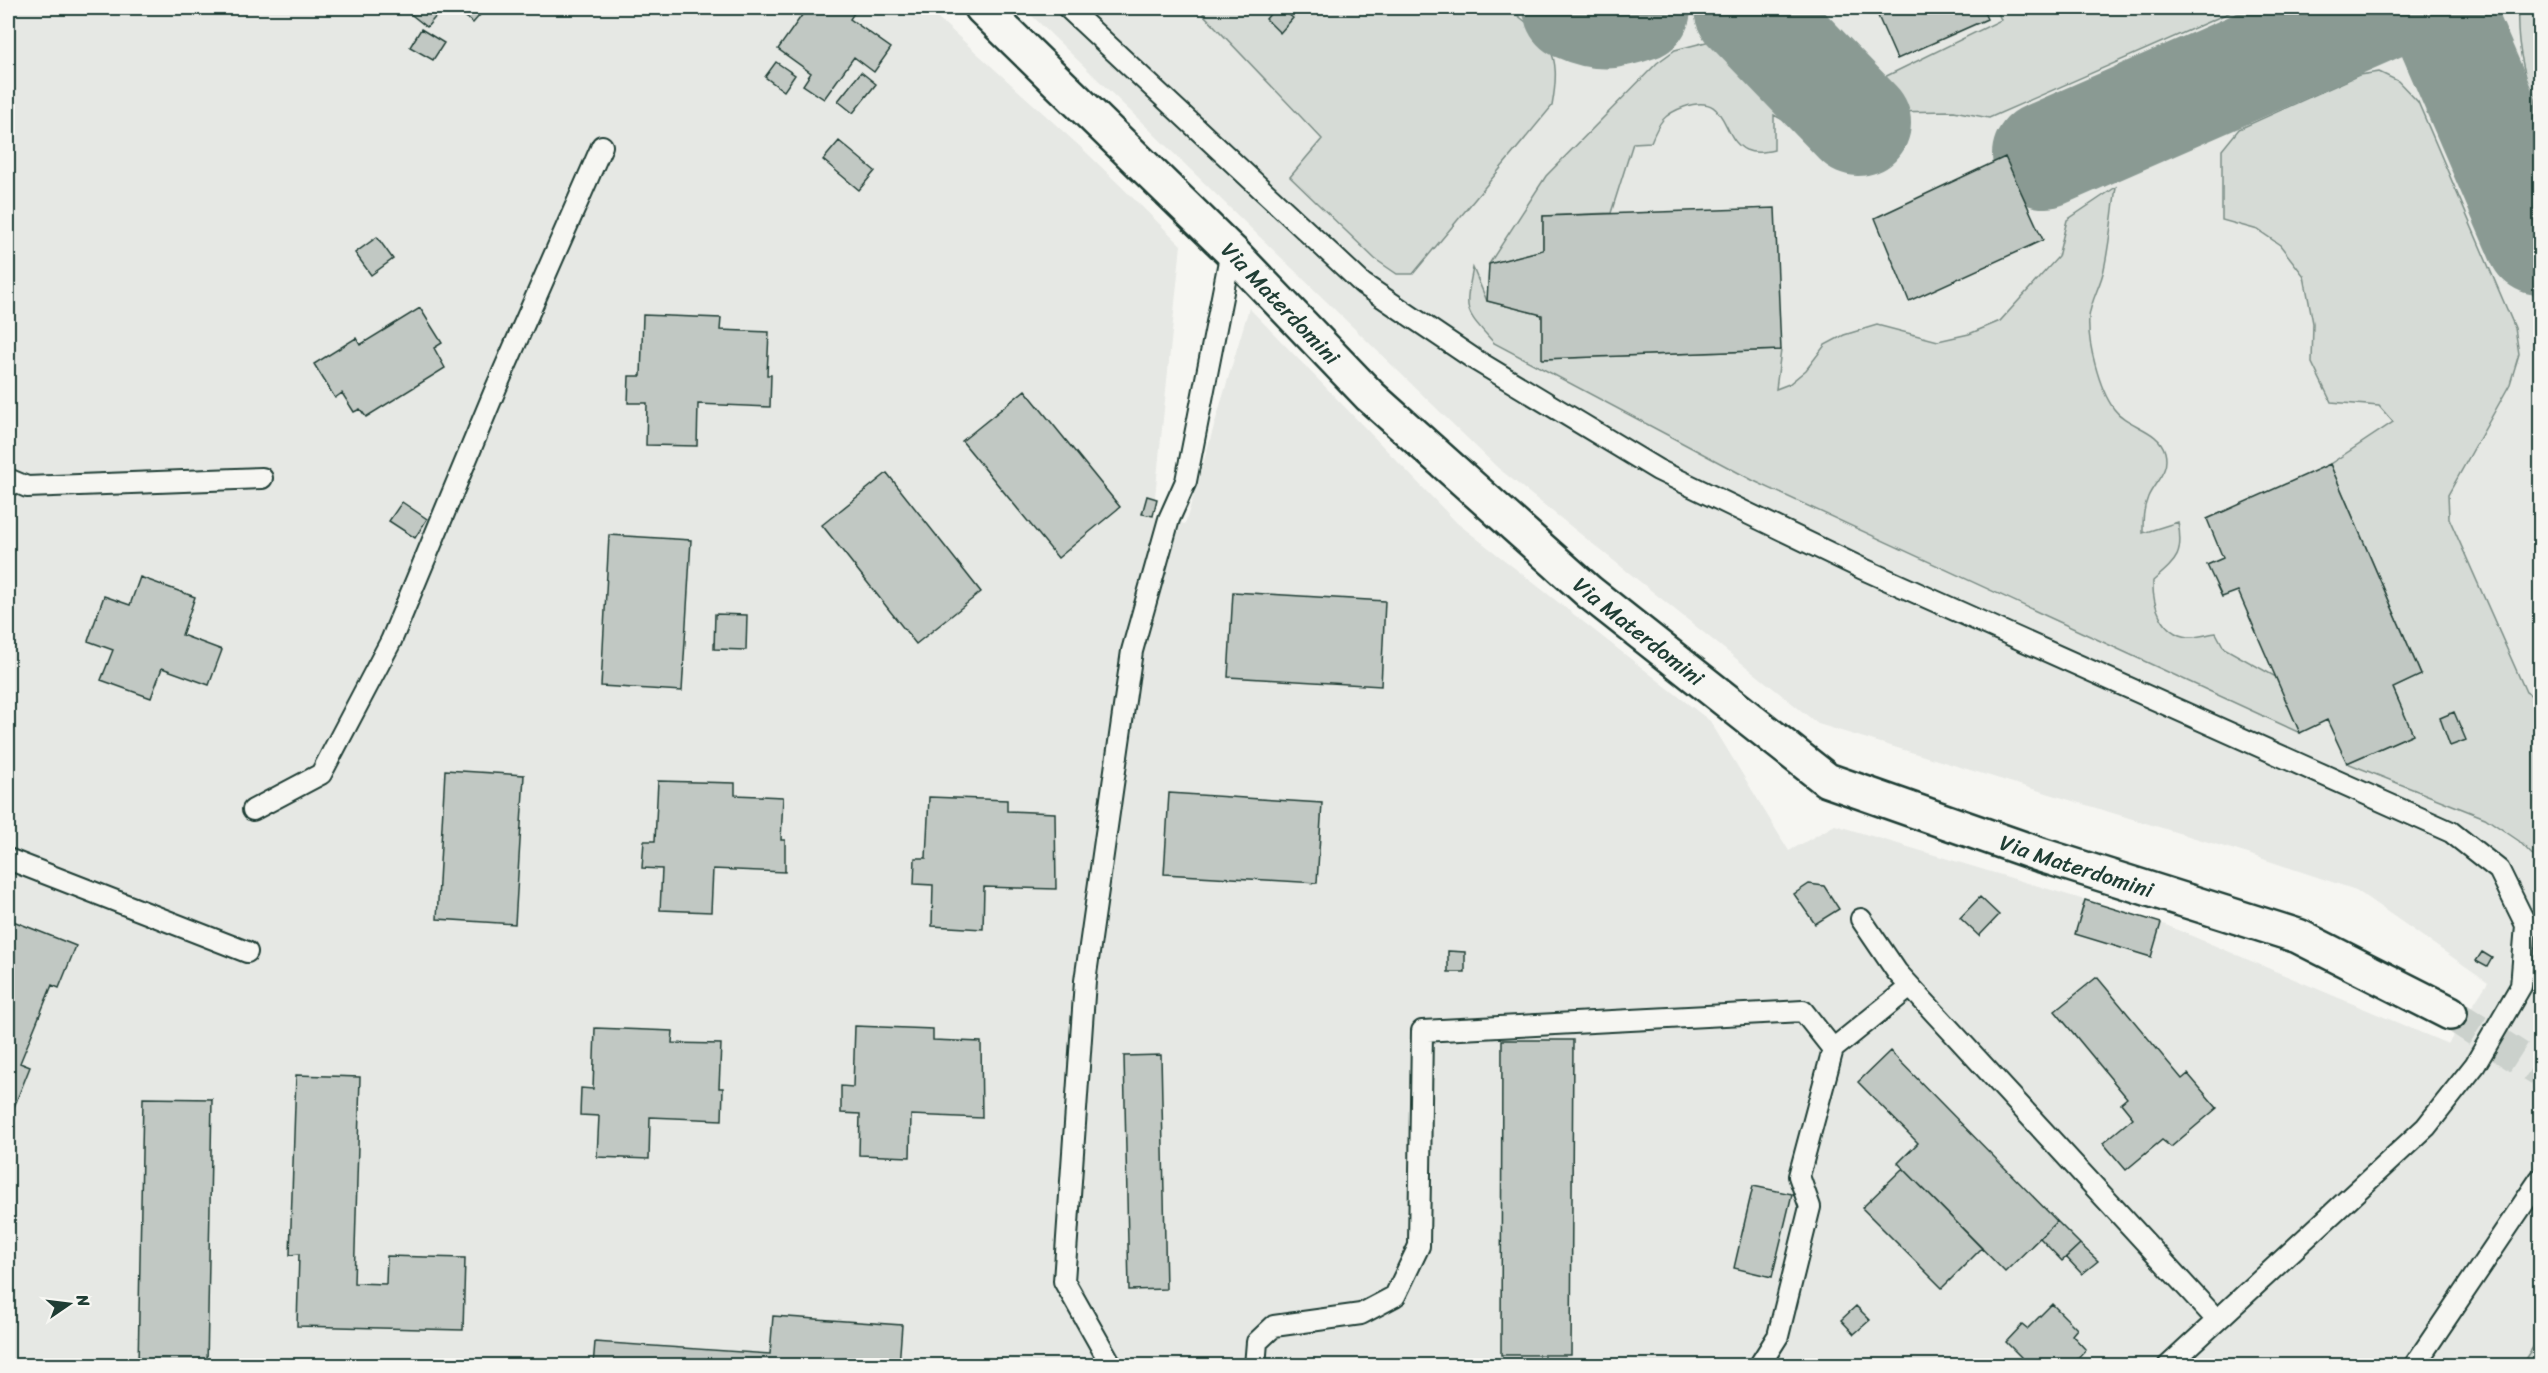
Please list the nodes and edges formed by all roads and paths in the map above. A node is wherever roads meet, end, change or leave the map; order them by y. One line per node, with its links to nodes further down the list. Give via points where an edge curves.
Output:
1 (982, 8): 4 (street, Via Materdomini)
2 (1068, 8): 10 (lane, via 1363,284 1474,359 1658,470 1862,568 2451,832 2499,870)
3 (602, 146): 7 (lane, via 391,641 321,774)
4 (1229, 248): 13 (street, Via Materdomini, via 1370,396 1580,584 1827,780 2041,855 2298,936); 17 (lane, via 1169,519 1132,651 1085,981 1064,1281)
5 (262, 478): 6 (lane, via 27,487)
6 (8, 479)
7 (253, 810)
8 (8, 859): 11 (lane)
9 (1861, 919): 12 (lane)
10 (2533, 928): 16 (lane, via 2521,986 2475,1065 2426,1127)
11 (247, 952)
12 (1910, 987): 14 (lane); 16 (lane)
13 (2450, 1013)
14 (1833, 1049): 18 (lane, via 1803,1011 1422,1031 1419,1246 1395,1296 1361,1314 1274,1326 1257,1342); 19 (lane, via 1799,1176 1810,1207 1778,1336)
15 (2541, 1179): 21 (lane)
16 (2217, 1320): 20 (lane)
17 (1112, 1365)
18 (1255, 1365)
19 (1759, 1365)
20 (2168, 1365)
21 (2414, 1365)

